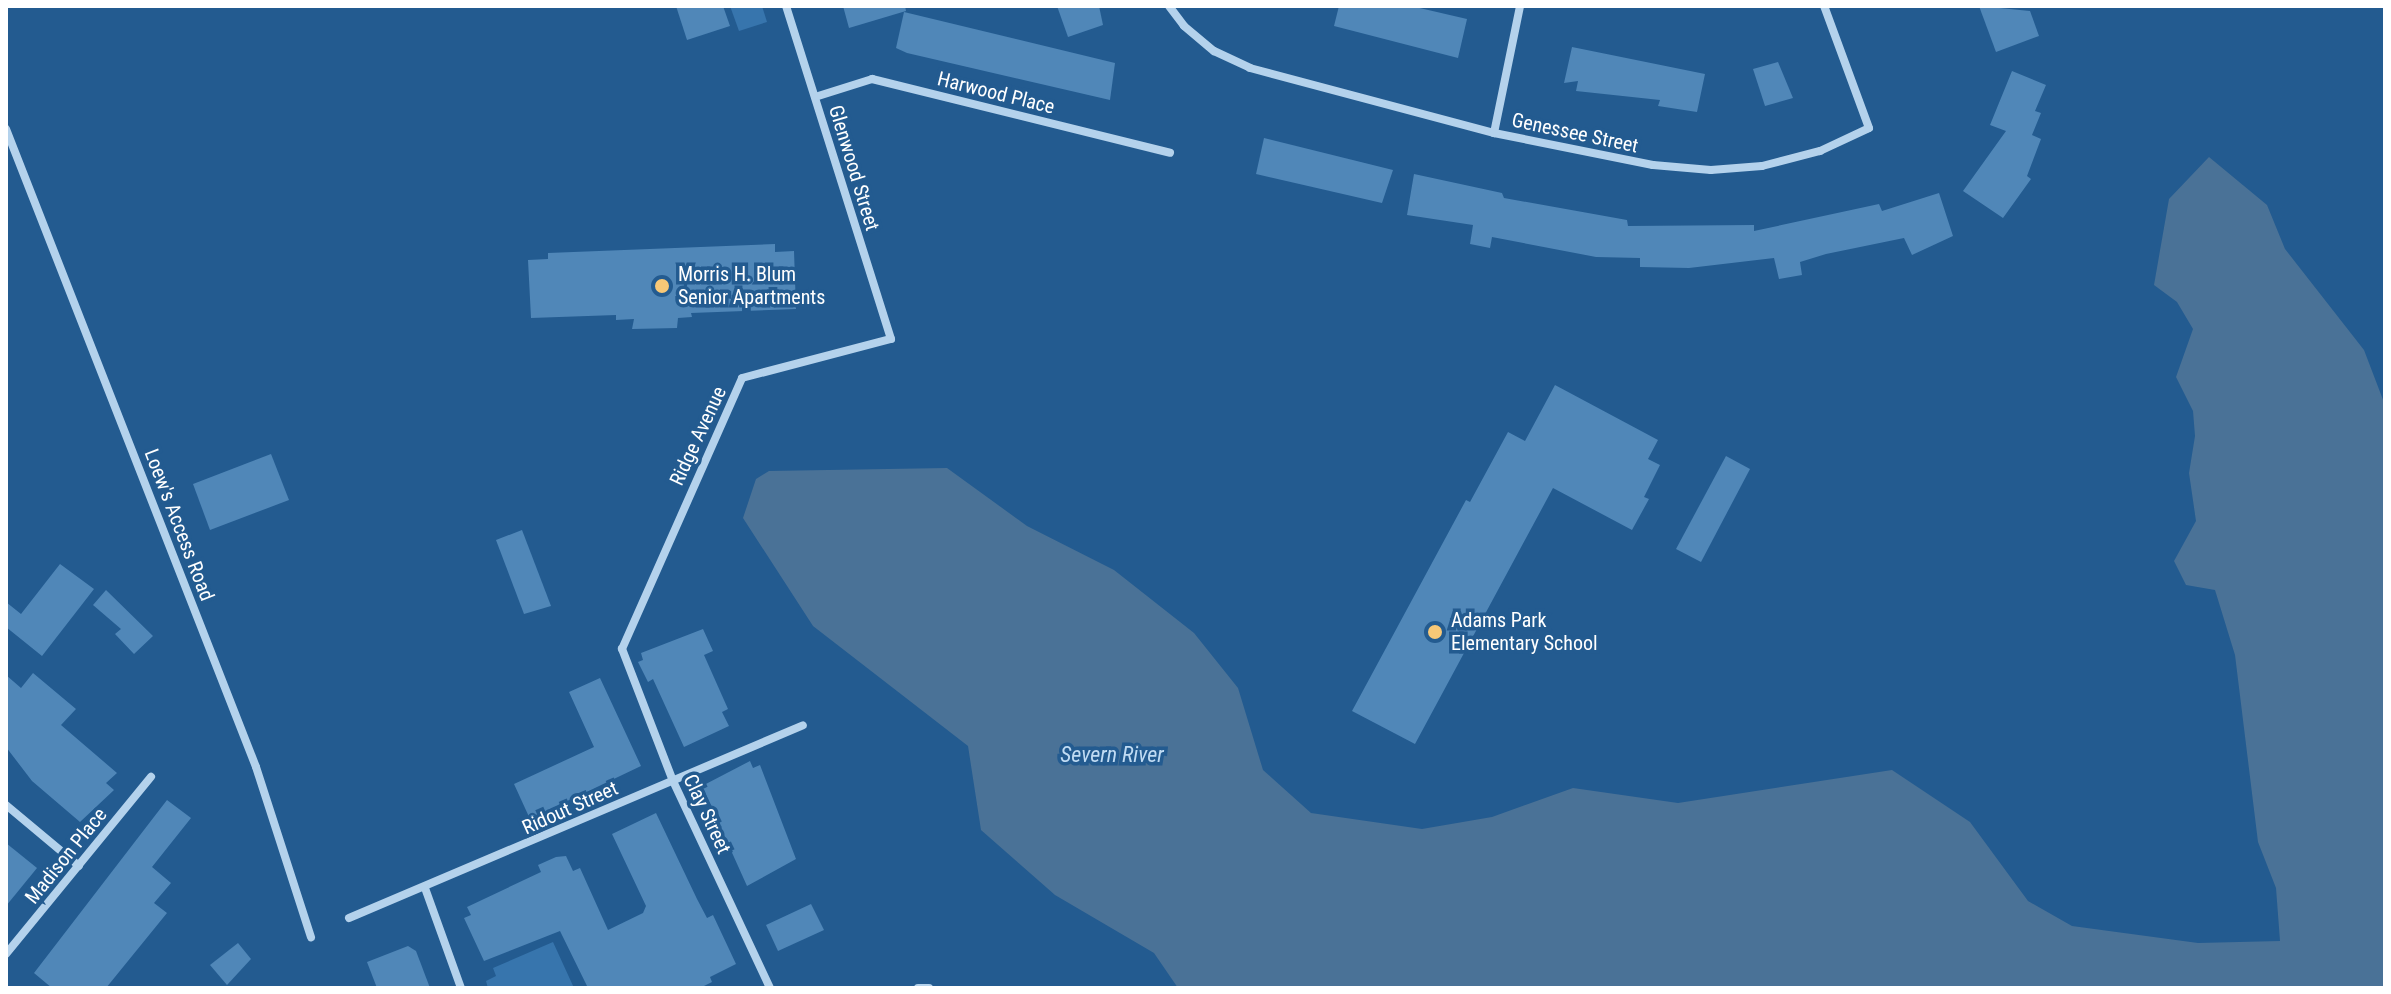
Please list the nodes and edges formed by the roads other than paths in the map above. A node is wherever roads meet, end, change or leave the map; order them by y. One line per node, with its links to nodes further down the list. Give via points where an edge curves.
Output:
1 (786, 6): 5 (street, Glenwood Street)
2 (1169, 6): 7 (street, Genessee Street, via 1214,51 1250,68)
3 (1520, 6): 7 (street)
4 (1824, 6): 7 (street, Genessee Street, via 1869,128 1820,151 1762,166 1711,170 1653,165)
5 (815, 97): 8 (street, Harwood Place, via 872,79); 9 (street, Glenwood Street)
6 (6, 129): 18 (street, Loew's Access Road, via 256,767)
7 (1494, 133)
8 (1170, 153)
9 (891, 339): 10 (street, Ridge Avenue, via 742,378)
10 (622, 649): 13 (street, Clay Street)
11 (803, 725): 13 (street, Ridout Street)
12 (151, 777): 15 (street, Madison Place)
13 (673, 781): 16 (street, Ridout Street); 21 (street, Clay Street)
14 (6, 805): 15 (street)
15 (79, 866): 19 (street, Madison Place)
16 (425, 888): 17 (street, Ridout Street); 20 (street)
17 (349, 918)
18 (311, 937)
19 (6, 954)
20 (461, 988)
21 (770, 988)
22 (918, 988): 23 (street)
23 (929, 988)

